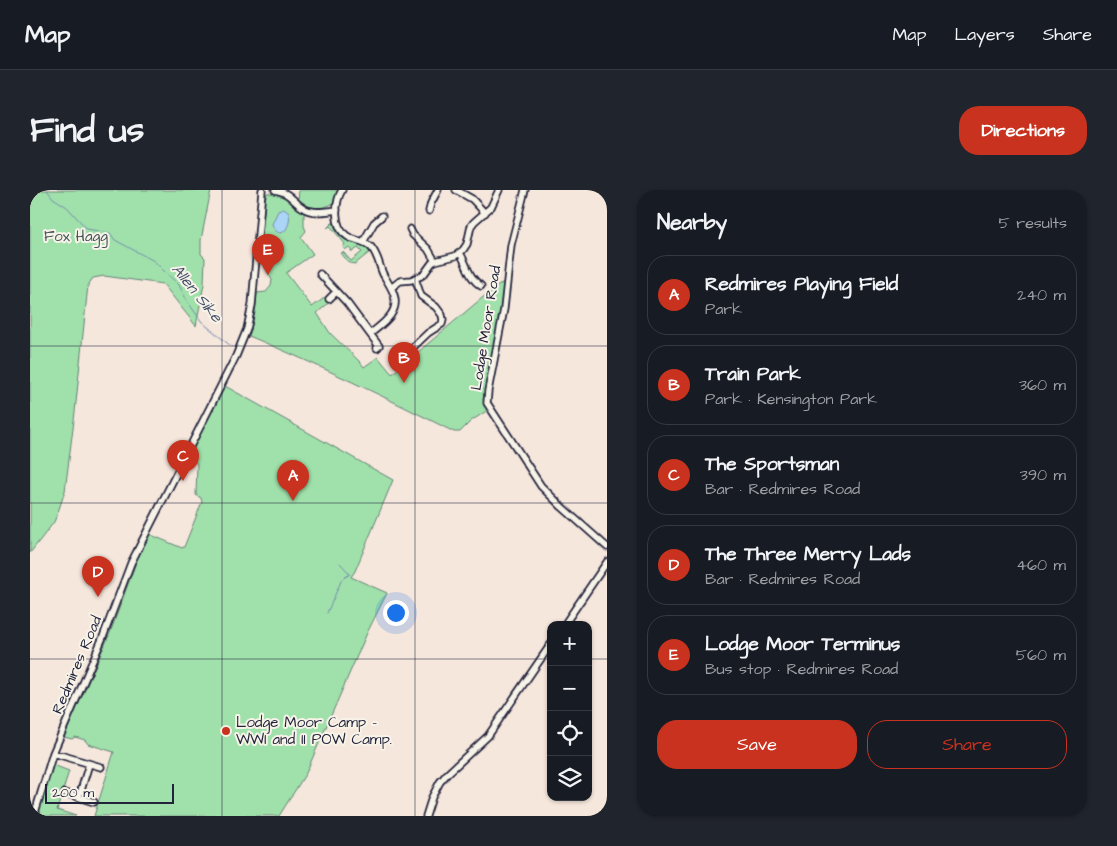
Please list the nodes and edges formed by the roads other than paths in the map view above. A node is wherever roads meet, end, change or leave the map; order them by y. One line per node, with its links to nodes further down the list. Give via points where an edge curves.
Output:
1 (262, 190): 29 (street, Redmires Road, via 254,289 244,337 135,554)
2 (275, 190): 8 (street, via 287,193 310,211)
3 (342, 190): 8 (street)
4 (438, 190): 9 (street, via 429,202)
5 (456, 190): 10 (street, via 472,199)
6 (499, 190): 10 (street)
7 (525, 190): 25 (street, Lodge Moor Road, via 511,245 488,402 542,486)
8 (337, 210): 13 (street, via 342,232)
9 (429, 211)
10 (485, 213): 14 (street, via 474,222 468,244)
11 (382, 216): 13 (street)
12 (410, 229): 15 (street)
13 (363, 242): 19 (street, via 375,252)
14 (460, 253): 15 (street); 18 (street, via 473,280)
15 (435, 261): 17 (street)
16 (320, 274): 20 (street)
17 (416, 278): 19 (street, via 400,281); 24 (street, via 421,296 436,307 443,320)
18 (481, 286)
19 (391, 288): 22 (street, via 395,301 392,314)
20 (336, 292): 21 (street); 22 (street)
21 (329, 299)
22 (370, 334): 23 (street)
23 (378, 347)
24 (410, 350)
25 (607, 547)
26 (607, 562): 27 (street)
27 (567, 621)
28 (547, 650): 36 (street, via 488,736 440,782)
29 (53, 753): 30 (street); 35 (street, Redmires Road)
30 (89, 764): 31 (street); 33 (street)
31 (101, 767)
32 (65, 793): 33 (street)
33 (79, 797): 34 (street)
34 (94, 802)
35 (34, 816)
36 (426, 816)

